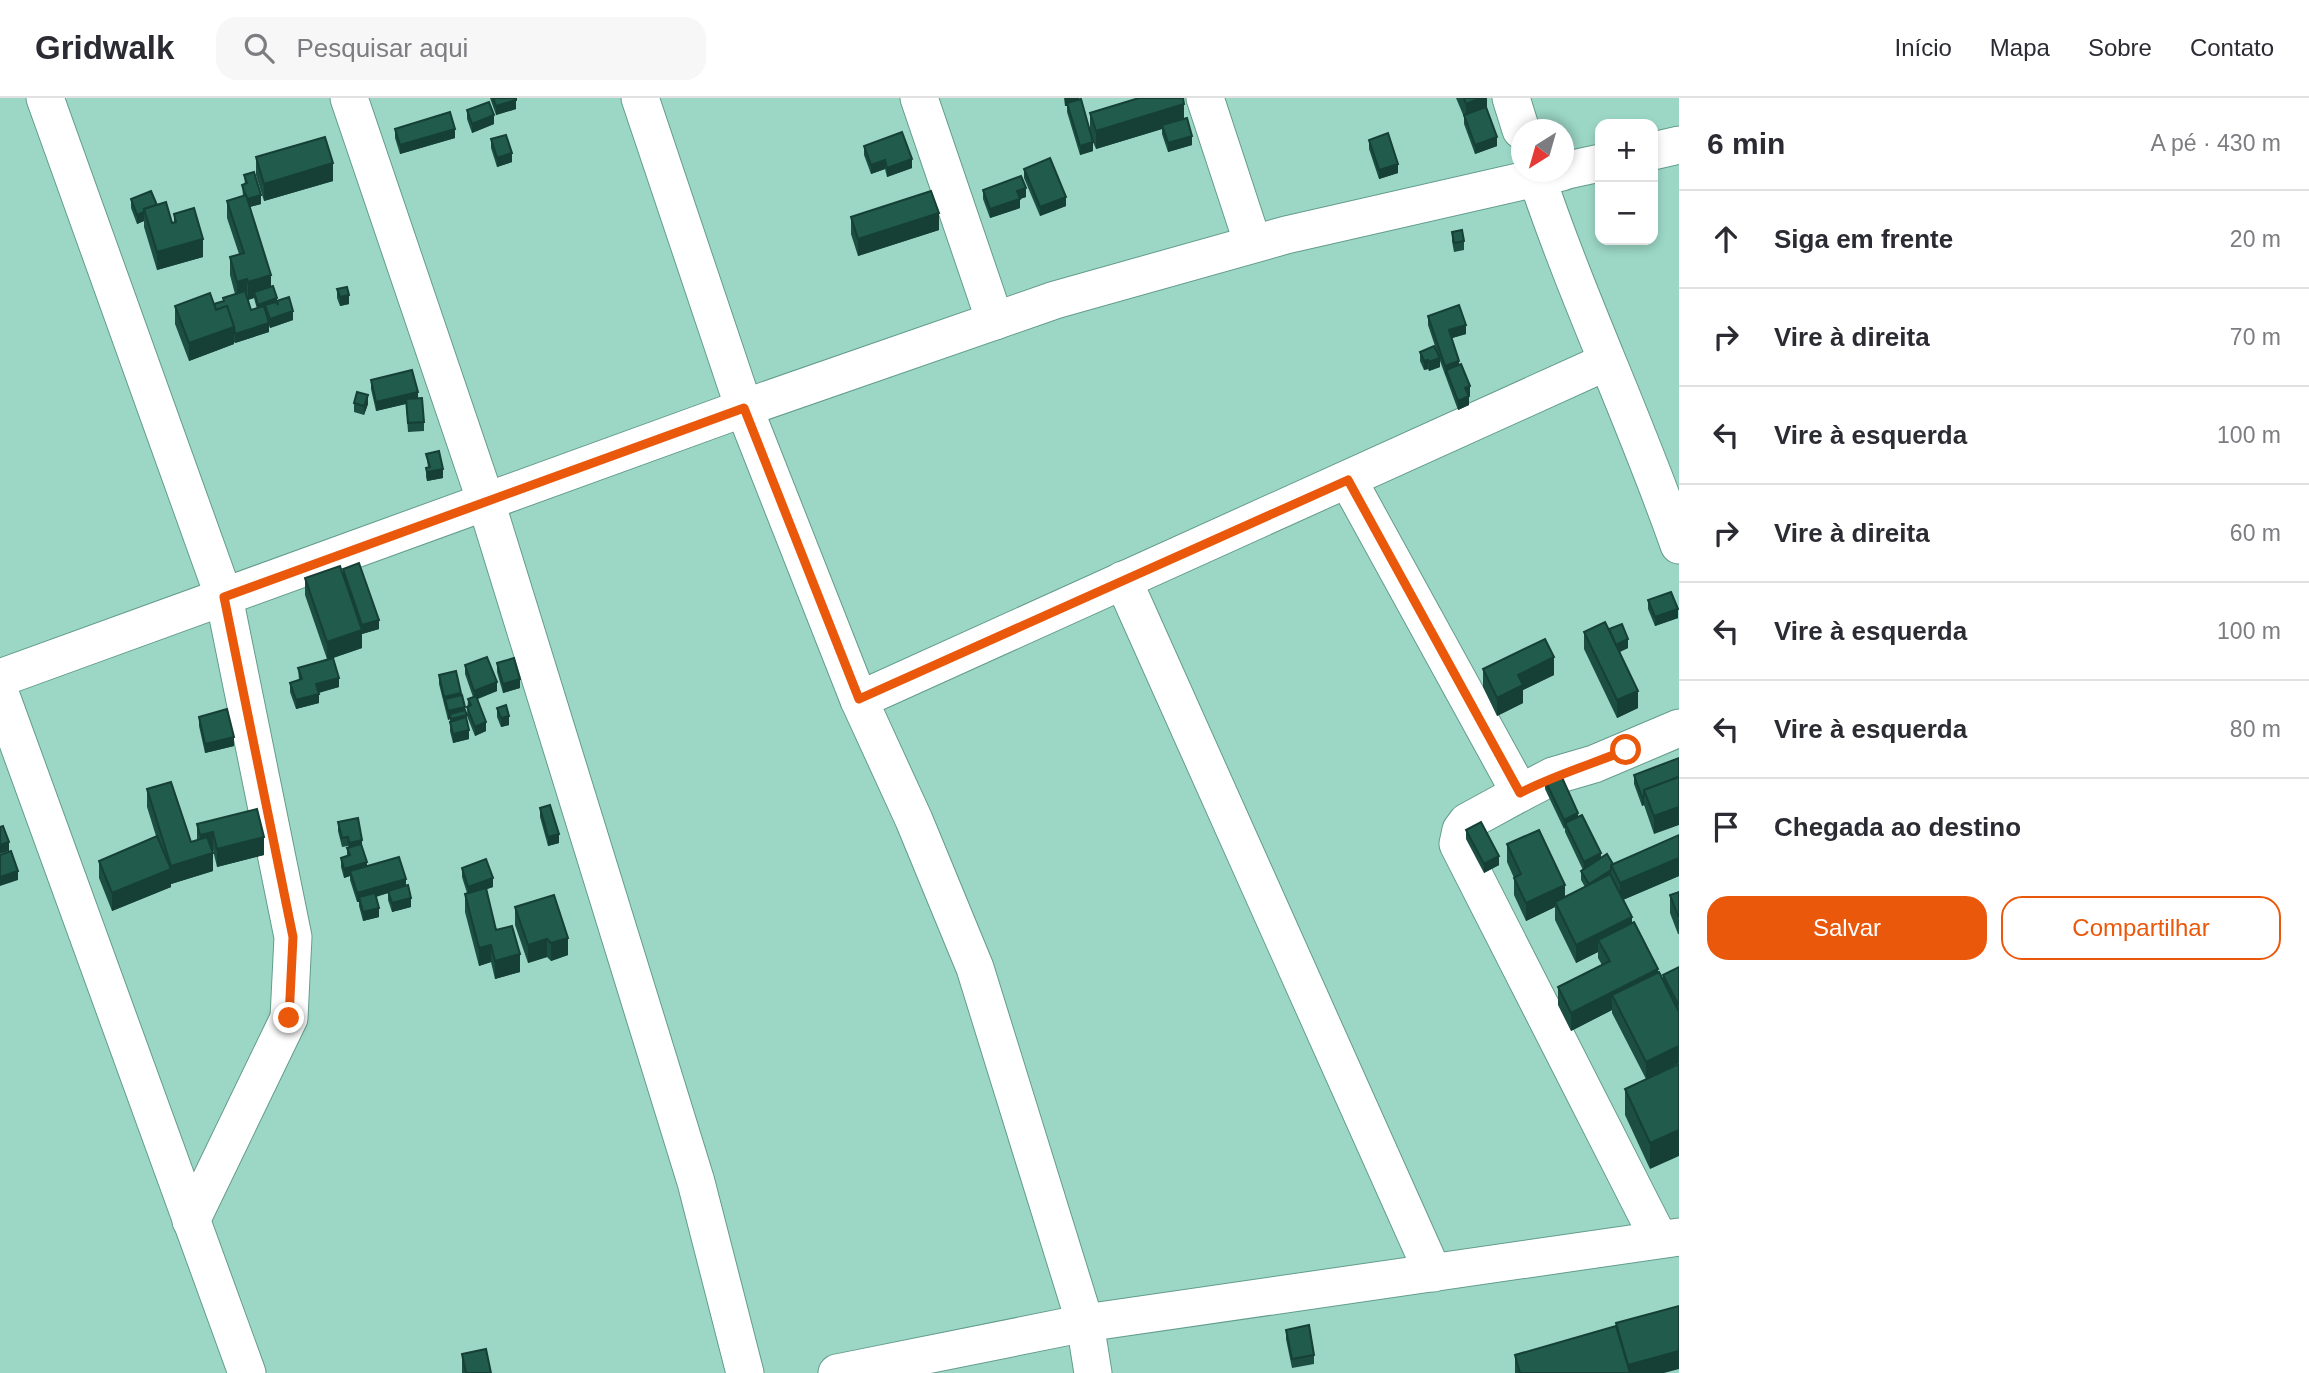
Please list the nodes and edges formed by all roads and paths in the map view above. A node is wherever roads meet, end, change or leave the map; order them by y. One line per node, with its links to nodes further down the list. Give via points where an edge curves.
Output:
1 (45, 98): 23 (street)
2 (349, 98): 20 (street)
3 (640, 98): 17 (street)
4 (919, 98): 15 (street)
5 (1205, 98): 14 (street)
6 (1511, 98): 7 (street)
7 (1518, 119)
8 (1679, 145): 9 (street)
9 (1658, 150)
10 (1595, 164): 11 (street)
11 (1574, 168)
12 (1511, 182): 14 (street)
13 (1552, 182): 16 (street)
14 (1253, 244): 15 (street)
15 (995, 321): 17 (street)
16 (1606, 362): 18 (street); 19 (street)
17 (744, 408): 20 (street); 26 (street)
18 (1668, 479): 21 (street)
19 (1348, 480): 22 (street); 28 (street)
20 (486, 502): 23 (street); 34 (street, via 696,1182)
21 (1679, 545)
22 (1123, 580): 26 (street); 31 (street)
23 (224, 597): 24 (street); 29 (street, via 293,937 289,1018)
24 (0, 678)
25 (0, 693): 29 (street)
26 (859, 699): 32 (street, via 975,968)
27 (1679, 728): 28 (street)
28 (1520, 793): 30 (street, via 1467,822 1458,844)
29 (191, 1221): 33 (street)
30 (1669, 1238): 31 (street)
31 (1433, 1273): 32 (street)
32 (1084, 1323): 35 (street); 36 (street)
33 (247, 1373)
34 (745, 1373)
35 (837, 1373)
36 (1093, 1373)

